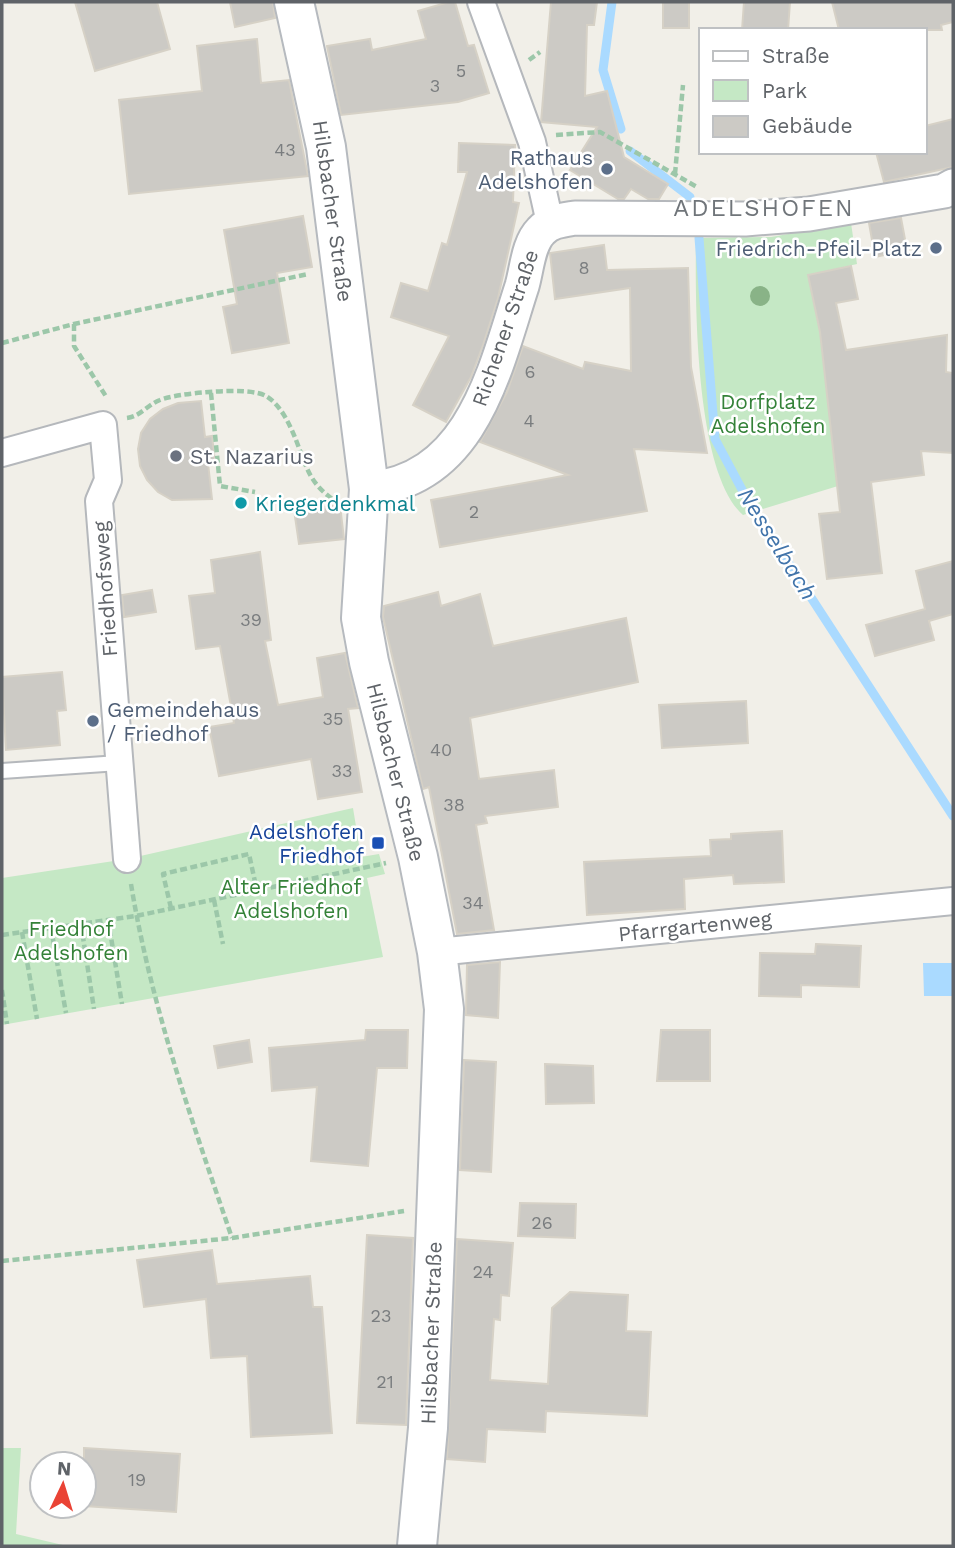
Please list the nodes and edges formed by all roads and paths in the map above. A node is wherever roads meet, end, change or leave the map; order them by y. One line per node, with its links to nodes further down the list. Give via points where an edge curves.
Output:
1 (294, 2): 9 (main road, Hilsbacher Straße, via 326,147)
2 (481, 2): 4 (street)
3 (682, 85): 5 (path)
4 (532, 142): 5 (path, via 566,133 600,132); 8 (street)
5 (675, 174): 6 (path)
6 (683, 178)
7 (953, 186): 8 (street, via 809,214 745,219 575,218)
8 (550, 223): 15 (street, Richener Straße, via 533,246 507,332 462,439 413,480)
9 (341, 267): 10 (path); 15 (main road, Hilsbacher Straße)
10 (74, 324): 11 (path); 13 (path, via 74,346)
11 (2, 343)
12 (211, 393): 13 (path, via 160,400 136,416); 15 (path, via 251,392 268,397 289,422 318,490 336,502); 16 (path, via 220,486)
13 (112, 422): 14 (street); 17 (street, Friedhofsweg, via 108,480 99,501)
14 (2, 453)
15 (369, 489): 32 (main road, Hilsbacher Straße, via 361,618)
16 (255, 492)
17 (118, 763): 18 (lane); 19 (street, Friedhofsweg)
18 (2, 771)
19 (127, 859): 25 (path)
20 (382, 863): 21 (path)
21 (257, 891): 22 (path); 24 (path, via 249,855 163,874)
22 (214, 900): 24 (path); 31 (path)
23 (953, 901): 32 (street, Pfarrgartenweg)
24 (171, 908): 25 (path)
25 (136, 916): 26 (path); 40 (path, via 169,1056)
26 (108, 919): 27 (path); 34 (path)
27 (81, 924): 28 (path); 35 (path)
28 (51, 928): 29 (path); 36 (path)
29 (22, 932): 30 (path); 37 (path)
30 (2, 935)
31 (223, 944)
32 (437, 951): 39 (main road, Hilsbacher Straße, via 444,1009)
33 (2, 990): 38 (path)
34 (122, 1004)
35 (94, 1009)
36 (66, 1013)
37 (37, 1019)
38 (7, 1024)
39 (436, 1204): 40 (path); 42 (main road, Hilsbacher Straße, via 428,1429)
40 (232, 1238): 41 (path)
41 (2, 1261)
42 (416, 1546)

